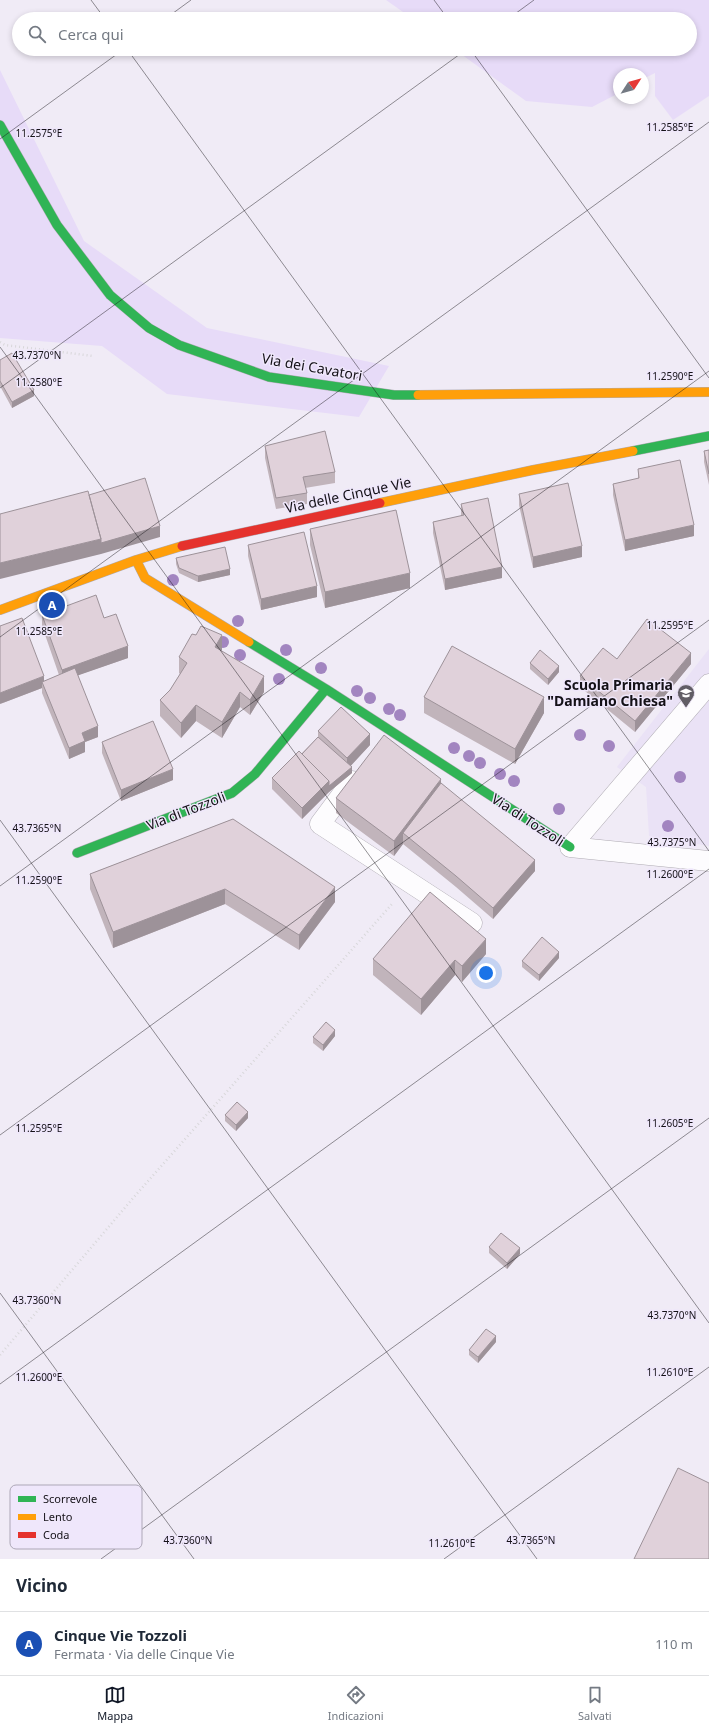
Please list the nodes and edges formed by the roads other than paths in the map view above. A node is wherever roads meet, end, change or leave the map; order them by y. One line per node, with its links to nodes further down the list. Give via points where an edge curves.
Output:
1 (0, 125): 2 (street, Via dei Cavatori, via 58,225 110,295 148,328 179,345 269,377 394,394)
2 (709, 392)
3 (709, 436): 4 (street, Via delle Cinque Vie, via 533,470 188,544)
4 (136, 560): 5 (street, Via delle Cinque Vie); 7 (street, Via di Tozzoli, via 145,578)
5 (0, 610)
6 (709, 684): 9 (lane, Via di Tozzoli)
7 (326, 689): 9 (street, Via di Tozzoli, via 385,738); 10 (street, Via di Tozzoli, via 255,774 232,793)
8 (362, 768): 12 (lane, via 320,824)
9 (570, 847): 11 (lane)
10 (77, 853)
11 (709, 861)
12 (472, 923)

